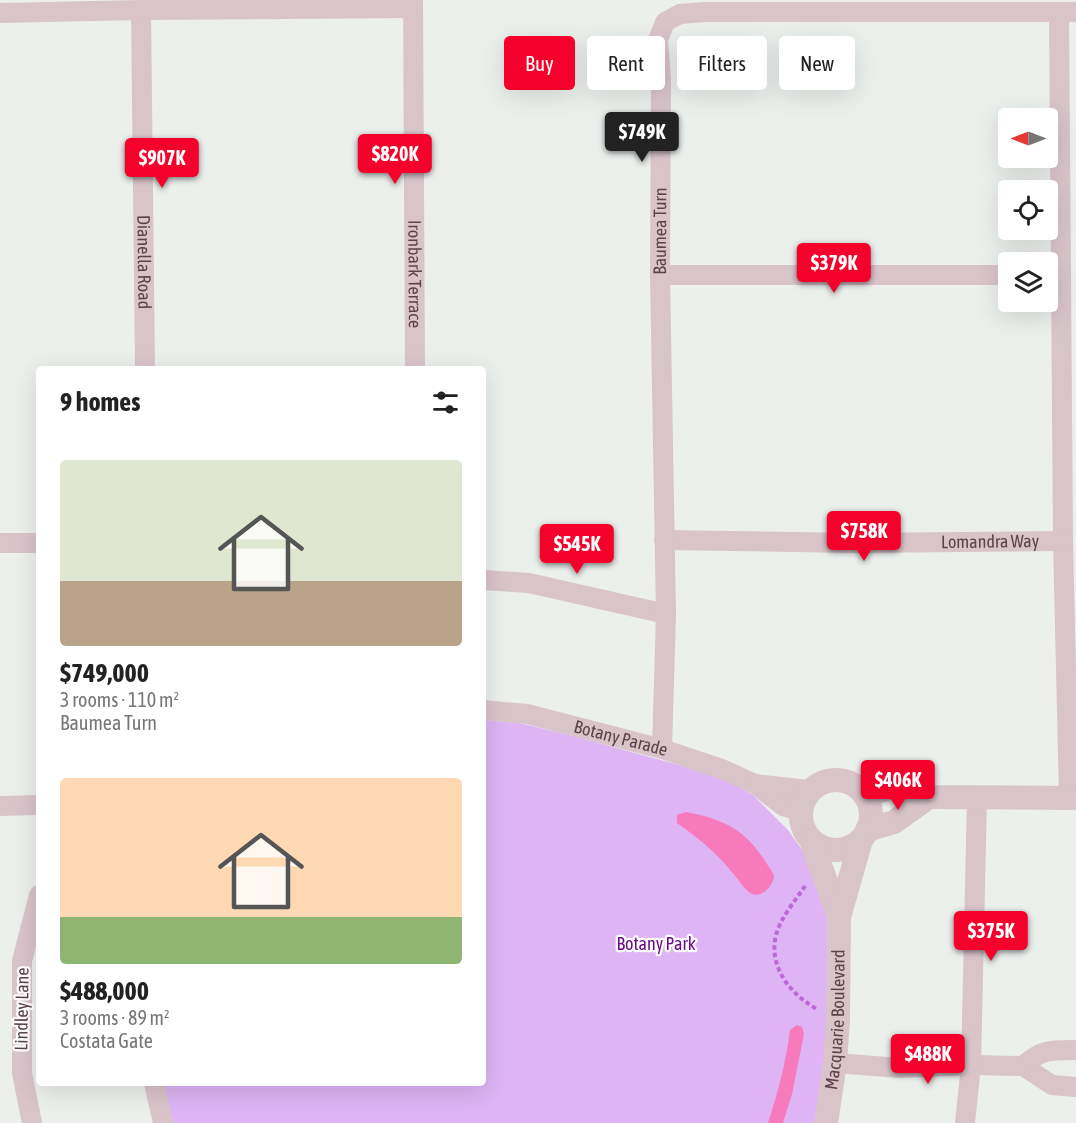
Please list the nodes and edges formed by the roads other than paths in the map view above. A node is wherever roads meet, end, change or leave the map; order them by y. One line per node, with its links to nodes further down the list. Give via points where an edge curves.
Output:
1 (413, 4): 2 (street); 10 (street, Ironbark Terrace)
2 (141, 10): 4 (street); 9 (street, Dianella Road)
3 (1068, 12): 5 (street); 6 (street, Baumea Turn, via 705,12 680,14 665,22 658,40)
4 (0, 13)
5 (1055, 252)
6 (660, 275): 7 (street); 11 (street, Baumea Turn)
7 (998, 275)
8 (1055, 312): 12 (street)
9 (145, 366)
10 (415, 366)
11 (664, 540): 12 (street, Lomandra Way); 16 (street, Baumea Turn)
12 (1063, 541): 23 (street)
13 (0, 543): 14 (street)
14 (36, 543)
15 (486, 580): 16 (street, via 529,583)
16 (666, 614): 18 (street, Baumea Turn)
17 (486, 710): 18 (street, Botany Parade, via 527,714)
18 (662, 749): 19 (street, Botany Parade)
19 (755, 784): 20 (street, Botany Parade, via 808,790); 27 (street, Botany Parade, via 783,806)
20 (818, 784): 21 (street, via 839,779); 27 (street, via 804,800)
21 (866, 796): 22 (street, via 891,787); 28 (street, via 871,819)
22 (929, 797): 24 (street); 28 (street, via 894,822)
23 (1073, 797): 24 (street)
24 (977, 798): 34 (street)
25 (36, 805): 26 (street)
26 (0, 806)
27 (801, 811): 29 (street, via 801,821)
28 (864, 835): 29 (street, via 842,849 820,846); 31 (street, Macquarie Boulevard)
29 (811, 840): 31 (street, Macquarie Boulevard)
30 (36, 907): 38 (street, Lindley Lane, via 22,961 21,1073)
31 (839, 917): 33 (street, Macquarie Boulevard)
32 (1076, 1050): 35 (street, via 1036,1054)
33 (835, 1063): 34 (street, via 900,1068); 40 (street, Macquarie Boulevard)
34 (971, 1065): 35 (street); 41 (street)
35 (1023, 1066): 37 (street, via 1052,1085)
36 (155, 1086): 39 (street)
37 (1076, 1087)
38 (32, 1123)
39 (164, 1123)
40 (826, 1123)
41 (965, 1123)

